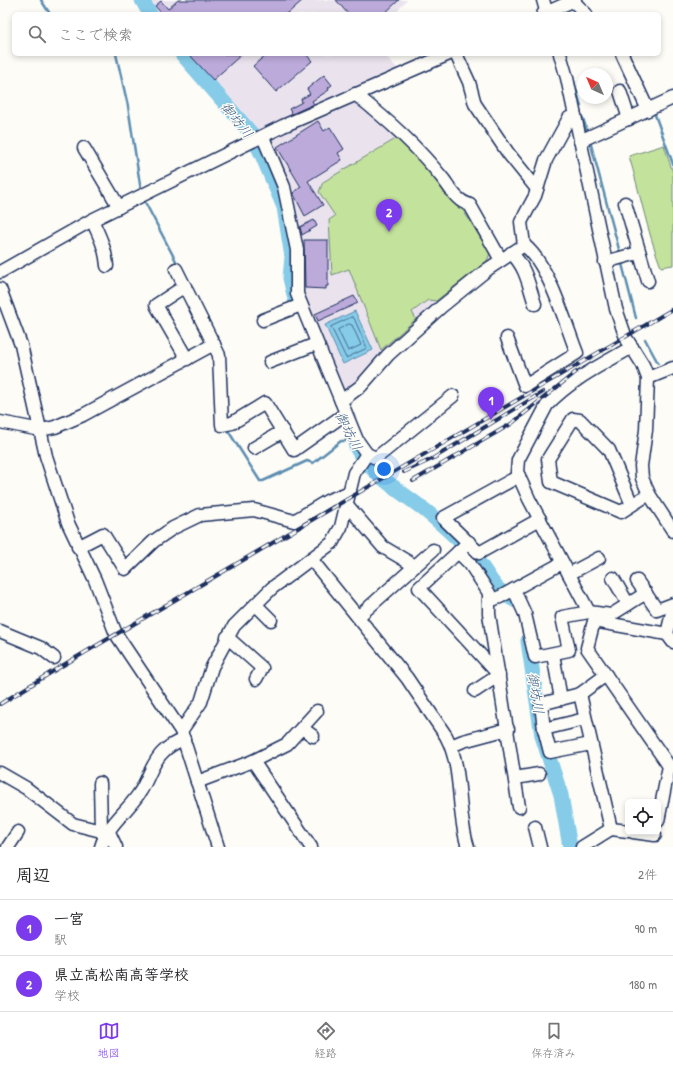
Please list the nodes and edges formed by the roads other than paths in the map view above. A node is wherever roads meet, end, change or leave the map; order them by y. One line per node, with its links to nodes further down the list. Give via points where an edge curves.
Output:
1 (543, 0): 3 (street)
2 (574, 0): 4 (street); 5 (street)
3 (546, 12)
4 (548, 12)
5 (584, 12)
6 (444, 56): 11 (street)
7 (457, 56): 19 (street, via 469,82 475,104 508,153)
8 (561, 56): 14 (street)
9 (623, 56): 13 (street)
10 (620, 92): 15 (street)
11 (355, 94): 16 (street); 25 (street, via 405,136 426,158 460,202 470,205)
12 (673, 98): 13 (street)
13 (648, 110): 15 (street)
14 (575, 116): 17 (street); 19 (street, via 569,118 546,160)
15 (630, 119): 17 (street)
16 (262, 137): 21 (street); 34 (street, via 284,187 297,250)
17 (580, 141): 26 (street)
18 (84, 148): 21 (street)
19 (537, 189): 23 (street, via 521,222)
20 (626, 203): 24 (street)
21 (119, 207): 22 (street)
22 (92, 220): 27 (street, via 102,241); 29 (street)
23 (524, 245): 25 (street); 36 (street, via 533,252 544,271 577,353 525,386)
24 (638, 253): 26 (street); 30 (street)
25 (506, 257): 33 (street, via 518,259); 45 (street, via 442,306 388,355 362,386)
26 (606, 262): 39 (street, via 621,324)
27 (106, 266)
28 (176, 269): 31 (street)
29 (0, 272)
30 (648, 281)
31 (185, 286): 37 (street); 40 (street, via 156,305)
32 (0, 289): 48 (street, via 22,345)
33 (535, 304)
34 (298, 307): 35 (street); 38 (street)
35 (263, 320)
36 (507, 338)
37 (214, 344): 40 (street); 49 (street, via 219,355 222,425 232,423 265,403)
38 (313, 345): 41 (street); 45 (street)
39 (632, 347): 43 (street); 52 (street, via 554,398 518,460)
40 (187, 358): 48 (street, via 83,414 55,427)
41 (270, 362)
42 (673, 368): 43 (street)
43 (648, 378): 54 (street, via 646,430 641,466 642,478)
44 (453, 396): 51 (street, via 376,458)
45 (341, 401): 46 (street)
46 (342, 416): 49 (street, via 294,450); 51 (street)
47 (0, 422): 48 (street)
48 (41, 430): 59 (street, via 53,482)
49 (282, 431): 50 (street)
50 (254, 448)
51 (365, 457): 53 (street, via 354,473)
52 (518, 476): 57 (street); 60 (street, via 442,518)
53 (350, 492): 55 (street); 59 (street, via 329,500 294,522 254,510 200,515 154,541 125,569 103,534)
54 (649, 494): 56 (street); 58 (street)
55 (346, 505): 63 (street, via 341,527 332,543); 65 (street, via 383,547)
56 (632, 505): 56 (street, via 621,512 551,482 548,459 572,419 580,420 609,450)
57 (540, 518): 60 (street, via 479,553); 64 (street)
58 (673, 531)
59 (78, 547): 96 (street, via 95,580 116,634)
60 (463, 548): 69 (street); 72 (street)
61 (433, 550): 65 (street)
62 (599, 558): 66 (street)
63 (311, 559): 75 (street, via 272,588); 78 (street)
64 (562, 563): 66 (street); 70 (street)
65 (413, 568): 69 (street); 78 (street)
66 (569, 574): 77 (street)
67 (613, 578): 73 (street)
68 (638, 581): 71 (street)
69 (424, 583): 85 (street, via 419,588)
70 (513, 590): 72 (street); 83 (street, via 525,614 535,657)
71 (646, 593): 73 (street); 74 (street, via 657,610)
72 (495, 599): 85 (street, via 490,614)
73 (628, 604): 77 (street, via 611,614)
74 (673, 604)
75 (256, 605): 79 (street); 81 (street)
76 (673, 608): 82 (street)
77 (589, 612): 83 (street, via 562,617 569,650)
78 (358, 617): 99 (street, via 407,678)
79 (271, 620)
80 (0, 631): 84 (street, via 41,648)
81 (226, 637): 87 (street, via 262,668); 96 (street, via 212,667 202,702)
82 (670, 638): 86 (street, via 594,621 587,648)
83 (553, 654): 90 (street)
84 (54, 658)
85 (499, 675): 88 (street); 94 (street)
86 (606, 675): 89 (street); 106 (street, via 669,766)
87 (256, 679)
88 (475, 691)
89 (580, 694): 90 (street); 92 (street)
90 (561, 699): 95 (street, via 541,704)
91 (317, 711): 93 (street)
92 (585, 719): 95 (street); 98 (street)
93 (302, 728): 97 (street); 100 (street, via 287,744)
94 (508, 729): 99 (street); 103 (street)
95 (544, 729): 98 (street, via 550,752)
96 (182, 735): 104 (street); 114 (street, via 162,752 137,796)
97 (313, 736)
98 (591, 744): 110 (street)
99 (451, 746): 120 (street)
100 (254, 761): 104 (street); 119 (street)
101 (0, 773): 114 (street, via 26,788 73,824)
102 (539, 774): 103 (street)
103 (515, 778): 107 (street)
104 (197, 782): 118 (street)
105 (100, 783): 114 (street)
106 (670, 786): 108 (street)
107 (520, 807)
108 (661, 812)
109 (535, 827): 121 (street)
110 (611, 829): 111 (street); 122 (street)
111 (625, 831)
112 (18, 832): 116 (street)
113 (644, 835): 115 (street)
114 (103, 836): 117 (street)
115 (654, 838)
116 (8, 847)
117 (116, 847)
118 (218, 847)
119 (311, 847)
120 (468, 847)
121 (540, 847)
122 (582, 847)

